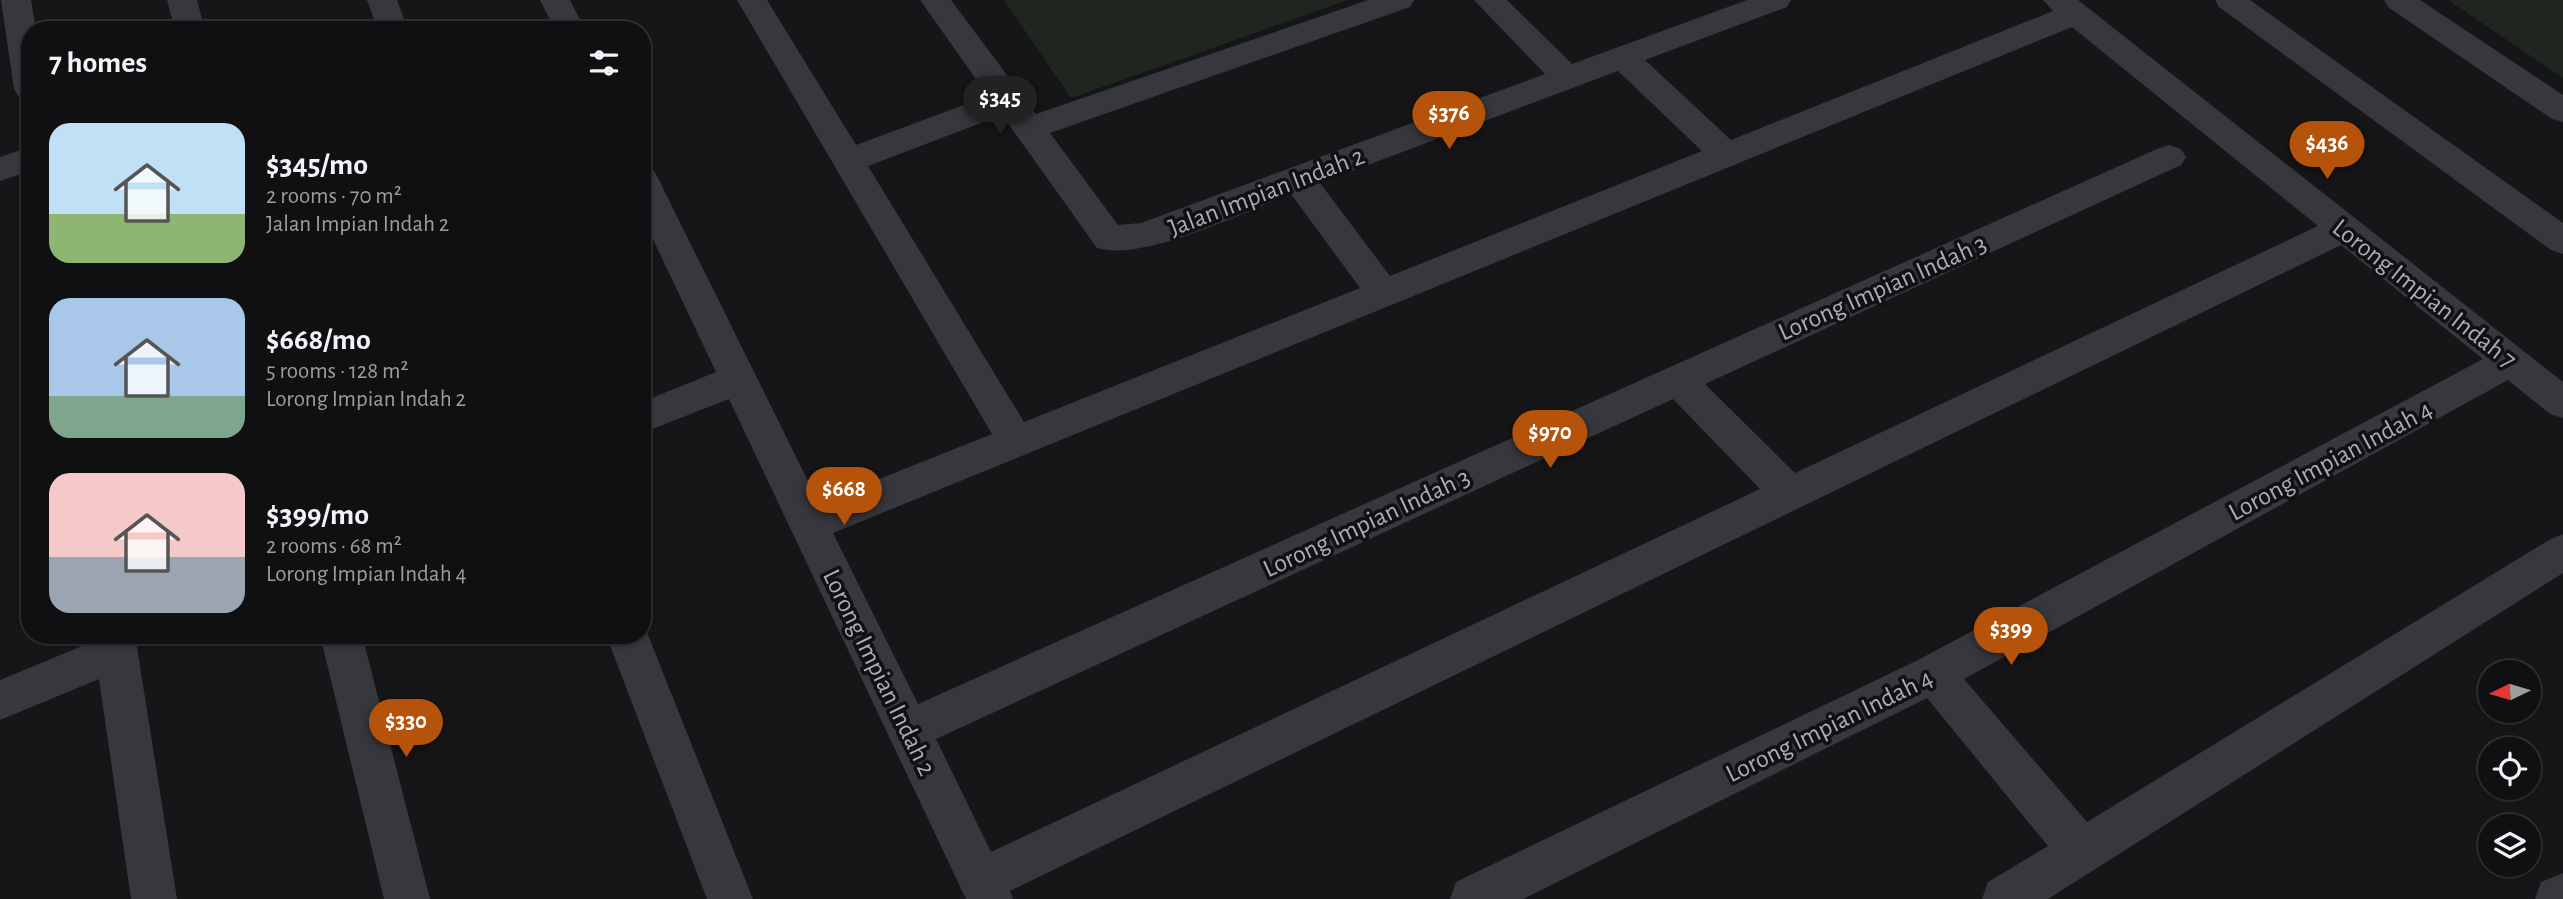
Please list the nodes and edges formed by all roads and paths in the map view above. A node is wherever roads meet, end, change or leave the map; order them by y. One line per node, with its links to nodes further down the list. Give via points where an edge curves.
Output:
1 (16, 0): 16 (street)
2 (182, 0): 13 (street)
3 (382, 0): 14 (street)
4 (555, 0): 15 (street)
5 (751, 0): 24 (street)
6 (935, 0): 19 (street, Jalan Impian Indah 2)
7 (1399, 0): 21 (street)
8 (1489, 0): 18 (street)
9 (1776, 0): 17 (street, Jalan Impian Indah 2)
10 (2230, 0): 30 (street)
11 (2399, 0): 20 (street)
12 (2066, 7): 22 (street); 29 (street, Lorong Impian Indah 7)
13 (188, 21)
14 (390, 21)
15 (566, 21)
16 (21, 32)
17 (1623, 57): 18 (street, Jalan Impian Indah 2); 22 (street)
18 (1567, 78): 27 (street, Jalan Impian Indah 2)
19 (1008, 101): 21 (street, Jalan Impian Indah 2); 24 (street)
20 (2563, 111)
21 (1028, 129): 27 (street, Jalan Impian Indah 2, via 1109,239 1144,236)
22 (1726, 155): 31 (street)
23 (2169, 157): 34 (street, Lorong Impian Indah 3)
24 (848, 161): 37 (street)
25 (21, 162): 26 (street)
26 (0, 169)
27 (1297, 179): 31 (street)
28 (651, 199): 33 (street, Lorong Impian Indah 2)
29 (2344, 229): 32 (street, Lorong Impian Indah 7); 38 (street)
30 (2563, 242)
31 (1383, 292): 37 (street)
32 (2512, 361): 35 (street, Lorong Impian Indah 7); 44 (street, Lorong Impian Indah 4)
33 (738, 379): 36 (street); 39 (street, Lorong Impian Indah 2)
34 (1677, 380): 38 (street); 46 (street, Lorong Impian Indah 3)
35 (2563, 403)
36 (651, 414)
37 (1015, 440): 39 (street)
38 (1789, 493): 48 (street)
39 (809, 525): 46 (street, Lorong Impian Indah 2)
40 (2563, 552): 47 (street)
41 (115, 644): 45 (street); 50 (street)
42 (343, 644): 51 (street)
43 (631, 644): 52 (street)
44 (1933, 674): 47 (street); 53 (street, Lorong Impian Indah 4)
45 (0, 700)
46 (908, 730): 48 (street, Lorong Impian Indah 2)
47 (2081, 851): 54 (street)
48 (986, 890)
49 (2563, 896): 55 (street)
50 (154, 899)
51 (407, 899)
52 (730, 899)
53 (1472, 899)
54 (2005, 899)
55 (2558, 899)

